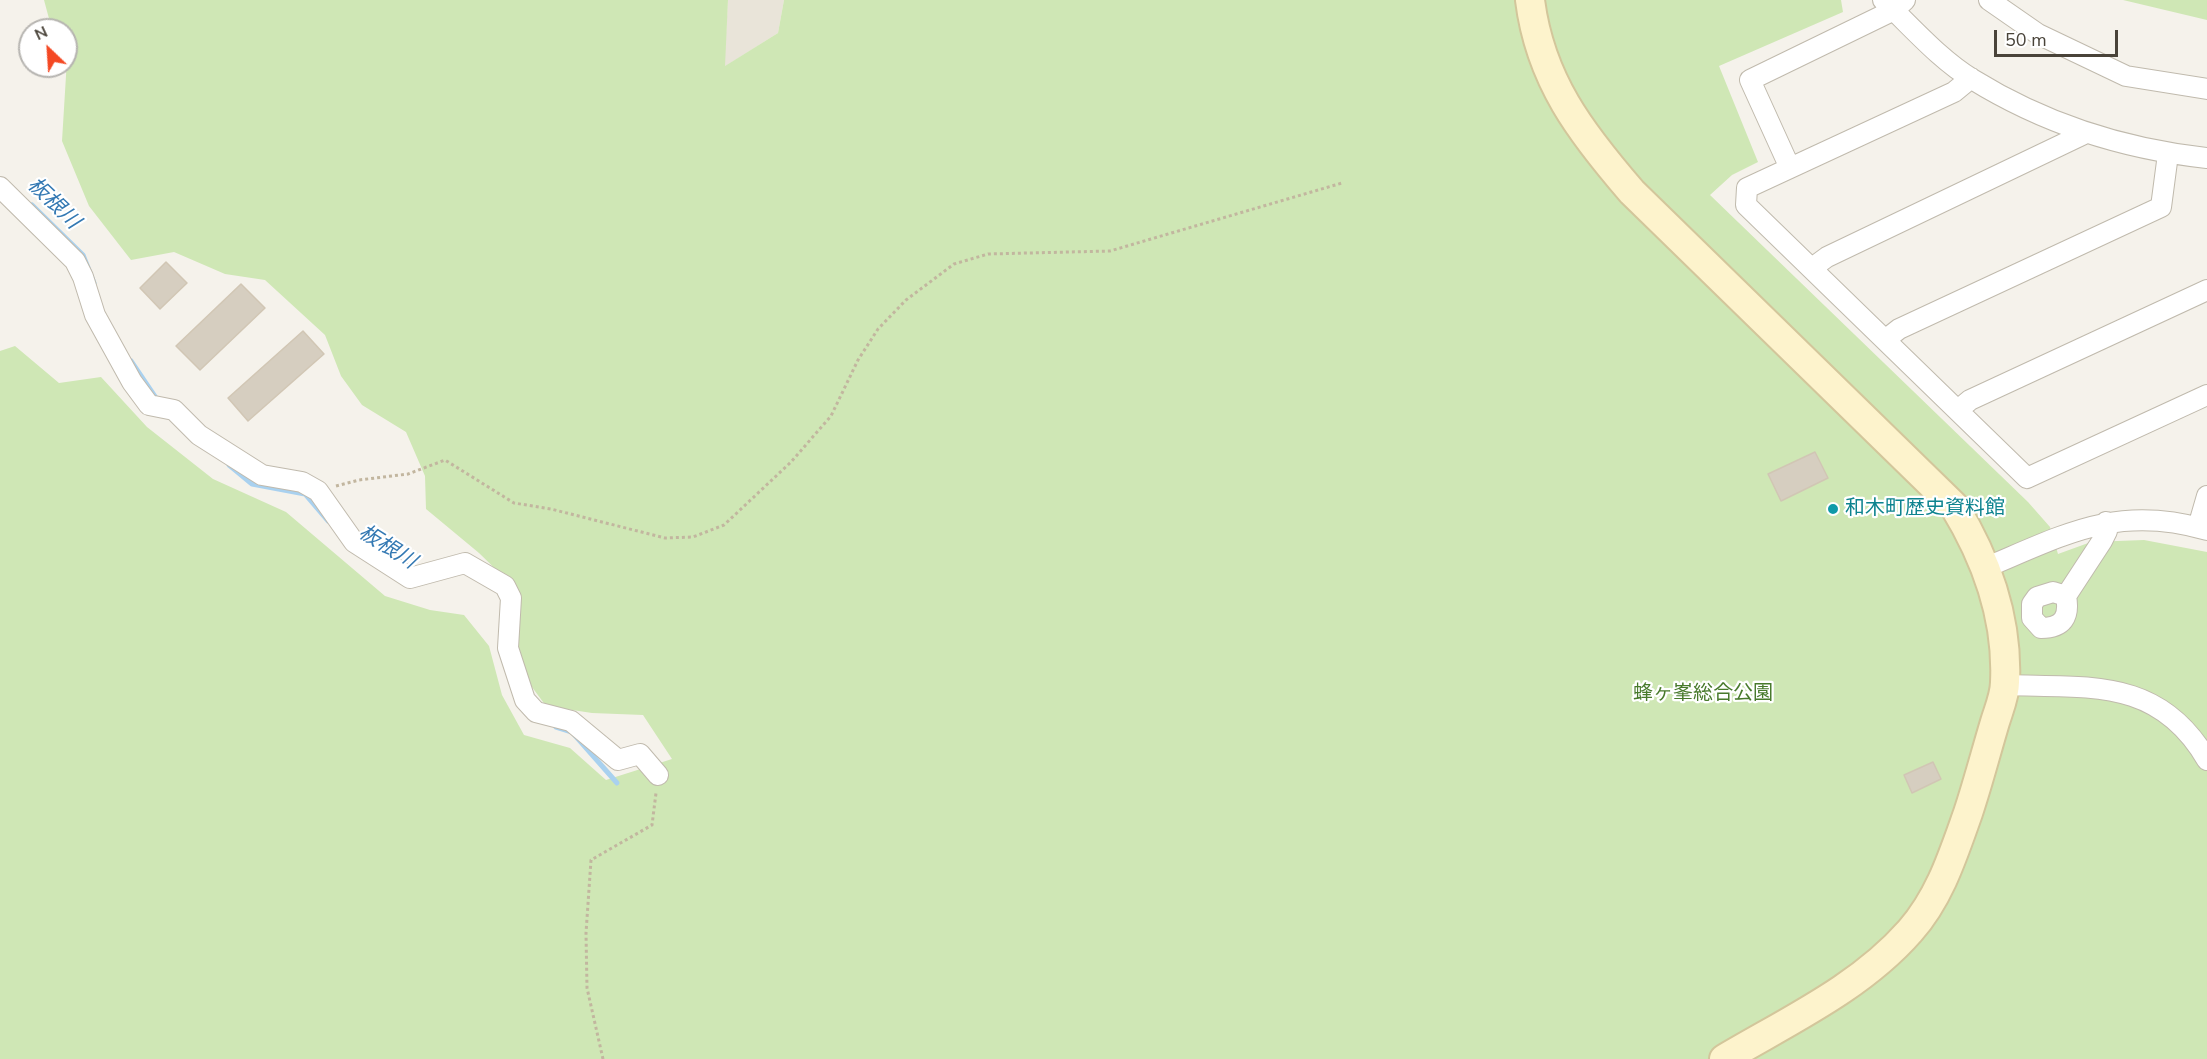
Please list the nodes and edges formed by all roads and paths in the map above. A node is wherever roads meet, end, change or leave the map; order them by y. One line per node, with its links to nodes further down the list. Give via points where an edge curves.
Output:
1 (1530, 0): 21 (street, via 1534,32 1553,81 1589,143 1632,192 1948,500 1969,530)
2 (1989, 0): 5 (street, via 2038,34 2126,76)
3 (1894, 3): 4 (street); 9 (street, via 1750,80)
4 (1971, 78): 6 (street); 9 (street, via 1954,92)
5 (2207, 88)
6 (2084, 134): 7 (street); 12 (street, via 1827,257)
7 (2168, 154): 8 (street); 14 (street, via 2161,207 1899,330)
8 (2207, 158)
9 (1790, 168): 12 (street, via 1747,188 1746,205)
10 (1342, 183): 17 (path, via 1110,251 988,254 954,264 906,300 878,328 831,416 791,462 723,525 693,537 665,538 514,503 445,460 408,474 359,480)
11 (0, 187): 17 (street, via 75,261 95,315 149,405 174,410 199,435 262,475 302,482)
12 (1812, 268): 14 (street)
13 (2207, 290): 16 (street, via 1970,400)
14 (1886, 340): 16 (street)
15 (2207, 395): 16 (street, via 2026,478)
16 (1958, 410)
17 (318, 491): 25 (street, via 354,542 410,578 465,563 505,586 511,598 508,648 525,700 536,712 571,721 618,760 640,754)
18 (2207, 496): 20 (street)
19 (2106, 522): 20 (street, via 2156,520); 21 (street); 22 (street, via 2102,541)
20 (2202, 529)
21 (1987, 567): 23 (street, via 1997,598)
22 (2066, 596)
23 (2006, 685): 24 (street, via 2125,692 2161,707 2194,737); 27 (street, via 1976,792 1945,878 1911,930 1872,968)
24 (2207, 760)
25 (658, 775): 26 (path, via 652,825 591,860 587,988)
26 (603, 1059)
27 (1724, 1059)

